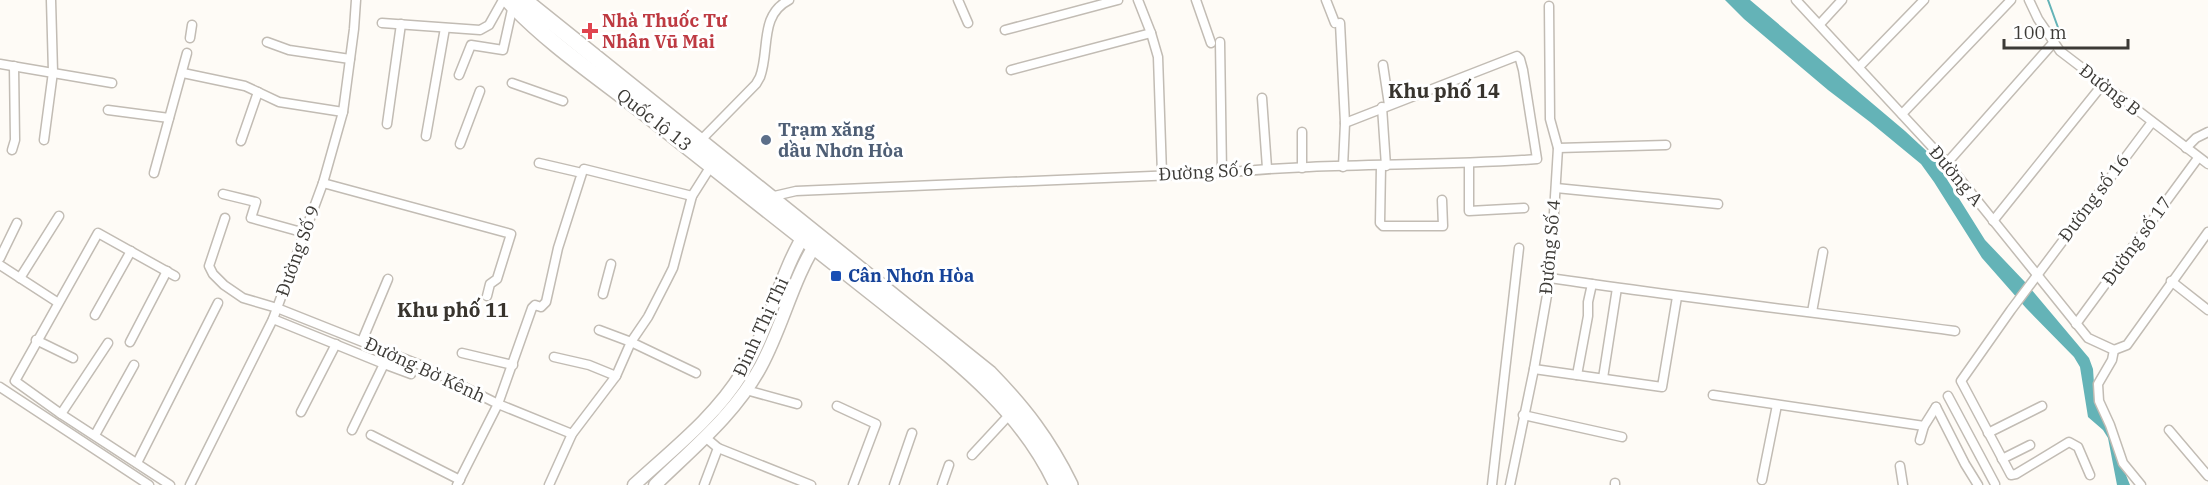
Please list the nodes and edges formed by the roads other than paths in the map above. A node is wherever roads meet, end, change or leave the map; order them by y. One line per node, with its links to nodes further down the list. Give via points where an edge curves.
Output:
1 (51, 0): 34 (street)
2 (356, 0): 28 (street, Đường Số 9)
3 (789, 0): 57 (street, via 772,13 763,69 756,84)
4 (958, 0): 17 (street)
5 (1118, 0): 22 (street)
6 (1138, 0): 23 (street)
7 (1196, 0): 75 (street, via 1215,43)
8 (1326, 0): 50 (street, via 1338,23)
9 (1796, 0): 19 (street, Đường A)
10 (1842, 0): 19 (street)
11 (1924, 0): 32 (street)
12 (2011, 0): 47 (street)
13 (2029, 0): 26 (street, Đường B)
14 (512, 1): 21 (street, via 485,29); 36 (street, via 503,50 471,45); 57 (highway, Quốc lộ 13); 68 (highway, Quốc lộ 13, via 556,43)
15 (1549, 6): 60 (street, Đường Số 4, via 1550,119)
16 (382, 22): 18 (street)
17 (968, 23)
18 (401, 24): 21 (street); 51 (street)
19 (1820, 24): 32 (street, Đường A)
20 (192, 25): 24 (street)
21 (445, 28): 54 (street)
22 (1005, 30)
23 (1152, 33): 33 (street); 76 (street, via 1158,57)
24 (190, 38)
25 (267, 42): 28 (street, via 289,50)
26 (2054, 42): 39 (street, Đường B); 66 (street)
27 (187, 53): 35 (street)
28 (350, 59): 46 (street, Đường Số 9)
29 (0, 64): 31 (street)
30 (1383, 65): 44 (street)
31 (14, 66): 34 (street); 62 (street)
32 (1859, 67): 47 (street, Đường A)
33 (1011, 70)
34 (53, 72): 37 (street); 55 (street)
35 (183, 73): 40 (street); 48 (street)
36 (459, 75)
37 (112, 83)
38 (512, 83): 43 (street)
39 (2103, 84): 49 (street, Đường B); 87 (street)
40 (258, 92): 46 (street, via 279,102); 56 (street)
41 (480, 92): 58 (street)
42 (1262, 98): 71 (street)
43 (563, 101)
44 (1386, 106): 50 (street); 65 (street, Đường Số 6, via 1516,56 1520,58 1537,159); 69 (street)
45 (108, 110): 48 (street)
46 (343, 112): 77 (street, Đường Số 9)
47 (1902, 114): 66 (street, Đường A)
48 (169, 118): 74 (street)
49 (2152, 122): 61 (street, Đường B); 98 (street, Đường số 16)
50 (1345, 123): 70 (street)
51 (387, 124)
52 (1302, 132): 72 (street)
53 (2208, 132): 61 (street)
54 (426, 136)
55 (44, 140)
56 (241, 141)
57 (700, 141): 81 (highway, Quốc lộ 13)
58 (460, 144)
59 (1666, 145): 60 (street)
60 (1558, 148): 78 (street, Đường Số 4)
61 (2186, 148): 63 (street, Đường B)
62 (12, 150)
63 (2198, 158): 67 (street, Đường B); 115 (street, Đường số 17)
64 (539, 163): 73 (street)
65 (1469, 163): 69 (street, Đường Số 6); 84 (street, via 1469,210)
66 (1947, 163): 87 (street, Đường A)
67 (2208, 165)
68 (711, 166): 80 (street); 91 (highway, Quốc lộ 13)
69 (1383, 166): 70 (street, Đường Số 6); 82 (street, via 1383,226 1443,226)
70 (1343, 167): 72 (street, Đường Số 6)
71 (1267, 168): 72 (street, Đường Số 6); 75 (street, Đường Số 6)
72 (1302, 168)
73 (583, 171): 80 (street); 129 (street, via 558,248 546,302 532,308)
74 (154, 173)
75 (1222, 173): 76 (street, Đường Số 6)
76 (1162, 174): 81 (street, Đường Số 6, via 796,191)
77 (323, 183): 90 (street, Đường Số 9); 106 (street, via 511,234)
78 (1556, 188): 83 (street); 100 (street, Đường Số 4)
79 (223, 194): 90 (street, via 256,202 251,218)
80 (692, 196): 121 (street, via 673,268)
81 (770, 197): 91 (highway, Quốc lộ 13)
82 (1442, 200)
83 (1718, 204)
84 (1524, 208)
85 (59, 216): 99 (street)
86 (225, 218): 110 (street, Đường Bờ Kênh, via 210,269 236,294)
87 (1994, 221): 98 (street, Đường A)
88 (17, 223): 95 (street)
89 (2208, 232): 102 (street)
90 (305, 233): 110 (street, Đường Số 9)
91 (811, 237): 138 (street, Đinh Thị Thi, via 769,351); 147 (highway, Quốc lộ 13, via 960,363); 177 (street, Đinh Thị Thi, via 729,393); 185 (highway, Quốc lộ 13, via 989,373 1020,404 1041,433)
92 (1519, 248): 186 (street)
93 (131, 251): 108 (street, via 98,233); 113 (street); 119 (street, via 171,274)
94 (1823, 252): 112 (street)
95 (0, 258)
96 (611, 264): 105 (street)
97 (0, 265): 99 (street)
98 (2037, 274): 115 (street, Đường A); 154 (street, Đường số 16, via 1961,381)
99 (20, 278): 108 (street)
100 (1550, 278): 103 (street); 131 (street, Đường Số 4)
101 (388, 279): 120 (street)
102 (2171, 281): 111 (street); 124 (street, via 2127,345)
103 (1592, 284): 104 (street); 134 (street)
104 (1617, 288): 107 (street); 136 (street)
105 (603, 294)
106 (487, 296)
107 (1677, 297): 112 (street); 136 (street, via 1662,387)
108 (57, 302): 118 (street)
109 (218, 303): 165 (street)
110 (277, 308): 114 (street, Đường Số 9); 120 (street, Đường Bờ Kênh)
111 (2208, 310)
112 (1812, 312): 117 (street)
113 (95, 315)
114 (273, 320): 123 (street); 176 (street, Đường Số 9)
115 (2076, 324): 124 (street, Đường A, via 2088,338)
116 (599, 330): 121 (street)
117 (1955, 331)
118 (36, 340): 127 (street); 148 (street, via 15,381)
119 (130, 342)
120 (362, 342): 141 (street, Đường Bờ Kênh, via 418,364)
121 (631, 342): 132 (street); 135 (street)
122 (108, 343): 148 (street)
123 (336, 344): 128 (street); 146 (street)
124 (2114, 350): 190 (street, via 2098,384 2098,401 2123,463)
125 (462, 353): 129 (street)
126 (554, 357): 135 (street)
127 (73, 358)
128 (384, 364): 133 (street); 151 (street)
129 (513, 365): 141 (street)
130 (134, 366): 156 (street)
131 (1534, 369): 134 (street); 149 (street, Đường Số 4)
132 (696, 373)
133 (411, 374)
134 (1577, 375): 136 (street)
135 (616, 376): 155 (street)
136 (1603, 378)
137 (0, 387): 174 (street)
138 (746, 390): 142 (street); 158 (street, Đinh Thị Thi)
139 (1713, 395): 143 (street)
140 (1948, 396): 173 (street)
141 (498, 404): 155 (street, Đường Bờ Kênh); 171 (street)
142 (797, 404)
143 (1777, 405): 150 (street); 170 (street)
144 (837, 406): 181 (street, via 876,424)
145 (2042, 406): 154 (street)
146 (301, 412)
147 (1011, 413): 163 (street); 184 (highway, Quốc lộ 13, via 1041,454)
148 (61, 414): 156 (street)
149 (1523, 415): 159 (street); 187 (street, Đường Số 4)
150 (1924, 426): 160 (street); 189 (street, via 1936,407)
151 (352, 430)
152 (2169, 430): 169 (street)
153 (912, 433): 182 (street)
154 (1988, 433): 164 (street)
155 (572, 434): 172 (street)
156 (95, 435): 165 (street)
157 (370, 435): 171 (street)
158 (705, 437): 162 (street); 178 (street, Đinh Thị Thi)
159 (1622, 437)
160 (1920, 440)
161 (2030, 445): 164 (street)
162 (718, 448): 179 (street); 180 (street)
163 (972, 455)
164 (2002, 459): 168 (street, via 2013,476 2069,441 2078,447)
165 (137, 463): 175 (street)
166 (949, 465): 183 (street)
167 (1900, 466): 188 (street)
168 (2091, 476)
169 (2208, 476)
170 (1762, 480)
171 (458, 482)
172 (552, 484)
173 (1995, 484)
174 (150, 485)
175 (170, 485)
176 (190, 485)
177 (634, 485)
178 (655, 485)
179 (704, 485)
180 (811, 485)
181 (853, 485)
182 (894, 485)
183 (942, 485)
184 (1057, 485)
185 (1070, 485)
186 (1492, 485)
187 (1509, 485)
188 (1903, 485)
189 (1978, 485)
190 (2141, 485)

